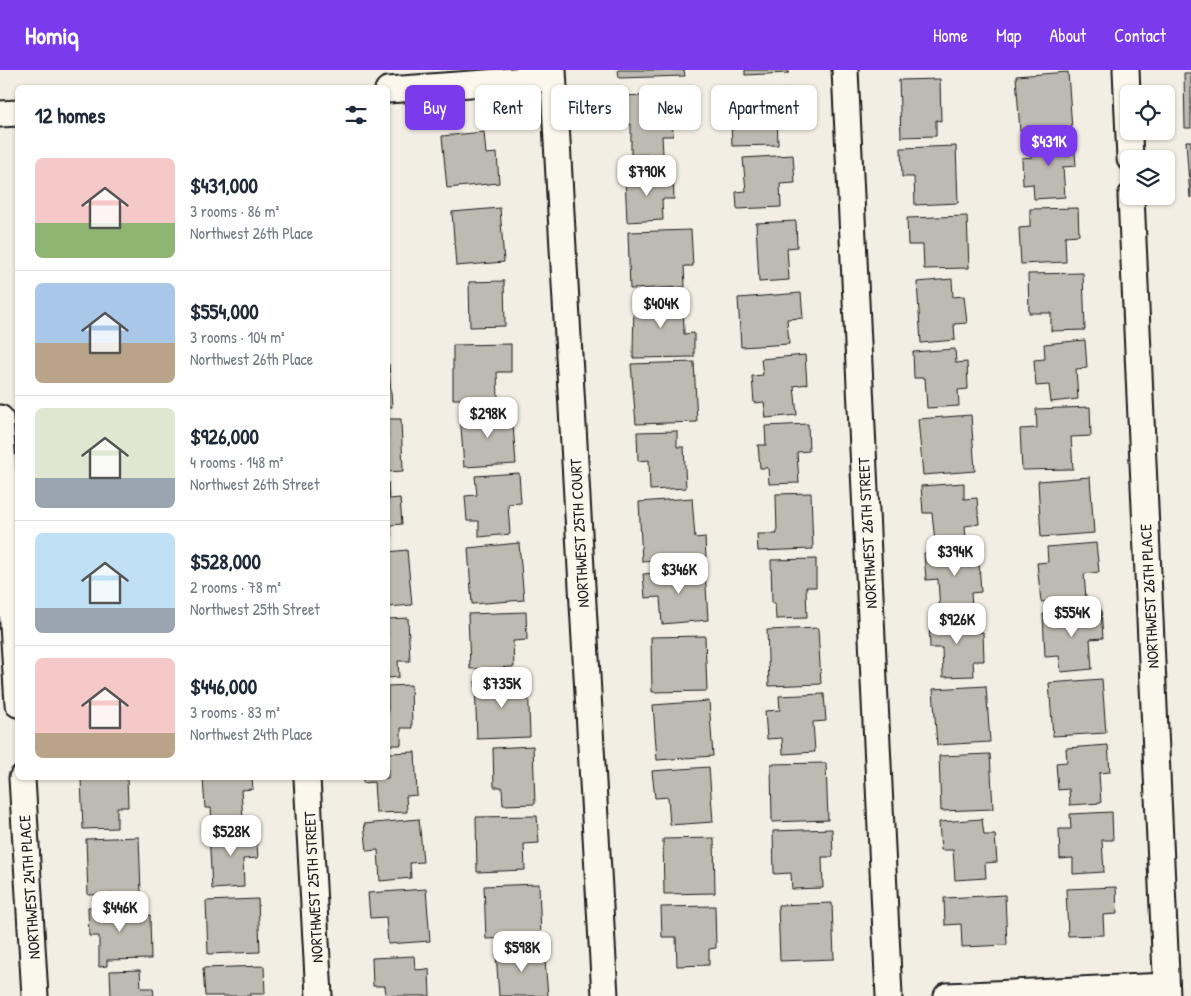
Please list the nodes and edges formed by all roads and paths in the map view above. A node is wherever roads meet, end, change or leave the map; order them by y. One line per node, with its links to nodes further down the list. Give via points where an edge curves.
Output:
1 (845, 70): 17 (street, NORTHWEST 26TH STREET)
2 (1126, 70): 7 (street)
3 (553, 74): 4 (street); 16 (street, NORTHWEST 25TH COURT)
4 (390, 90)
5 (15, 113): 6 (street)
6 (0, 114)
7 (1130, 150)
8 (1131, 205): 13 (street, NORTHWEST 26TH PLACE)
9 (0, 418): 10 (street)
10 (15, 656)
11 (22, 780): 14 (street, NORTHWEST 24TH PLACE)
12 (307, 780): 15 (street, NORTHWEST 25TH STREET)
13 (1167, 991): 18 (street)
14 (35, 996)
15 (319, 996)
16 (605, 996)
17 (889, 996)
18 (947, 996)

